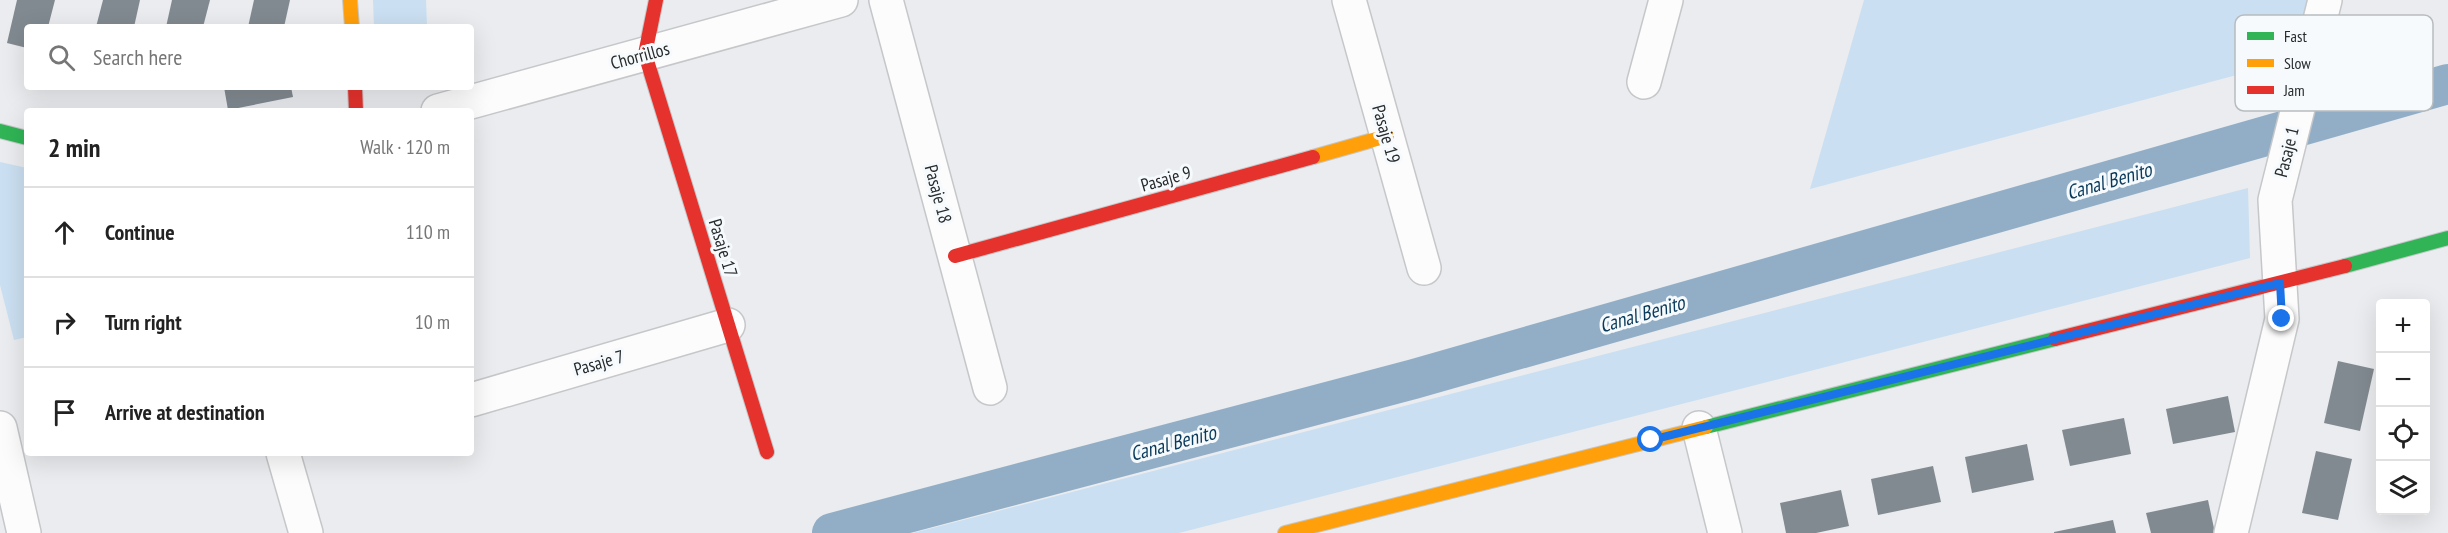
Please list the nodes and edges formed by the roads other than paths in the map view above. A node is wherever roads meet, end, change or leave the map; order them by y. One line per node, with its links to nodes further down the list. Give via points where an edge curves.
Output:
1 (350, 0): 9 (street)
2 (656, 0): 10 (street)
3 (841, 0): 10 (street, Chorrillos)
4 (886, 0): 20 (street, Pasaje 18)
5 (1349, 0): 17 (street, Pasaje 19)
6 (1666, 0): 11 (street)
7 (2325, 0): 8 (street, Pasaje 1)
8 (2321, 15)
9 (352, 24)
10 (645, 54): 14 (street, Chorrillos); 23 (street, Pasaje 17)
11 (1644, 82)
12 (355, 90): 13 (street)
13 (356, 108)
14 (449, 108)
15 (2298, 111): 22 (street, Pasaje 1, via 2276,200)
16 (0, 131): 18 (street)
17 (1387, 136): 20 (street, Pasaje 9); 21 (street, Pasaje 19)
18 (24, 137)
19 (2448, 238): 22 (street)
20 (955, 256): 24 (street, Pasaje 18)
21 (1424, 268)
22 (2280, 283): 27 (street); 34 (street, Pasaje 1, via 2282,319)
23 (728, 325): 25 (street, Pasaje 7); 28 (street, Pasaje 17)
24 (990, 388)
25 (474, 399)
26 (0, 428): 30 (street)
27 (1700, 428): 32 (street); 33 (street)
28 (766, 452)
29 (287, 456): 31 (street)
30 (24, 533)
31 (306, 533)
32 (1285, 533)
33 (1725, 533)
34 (2231, 533)

